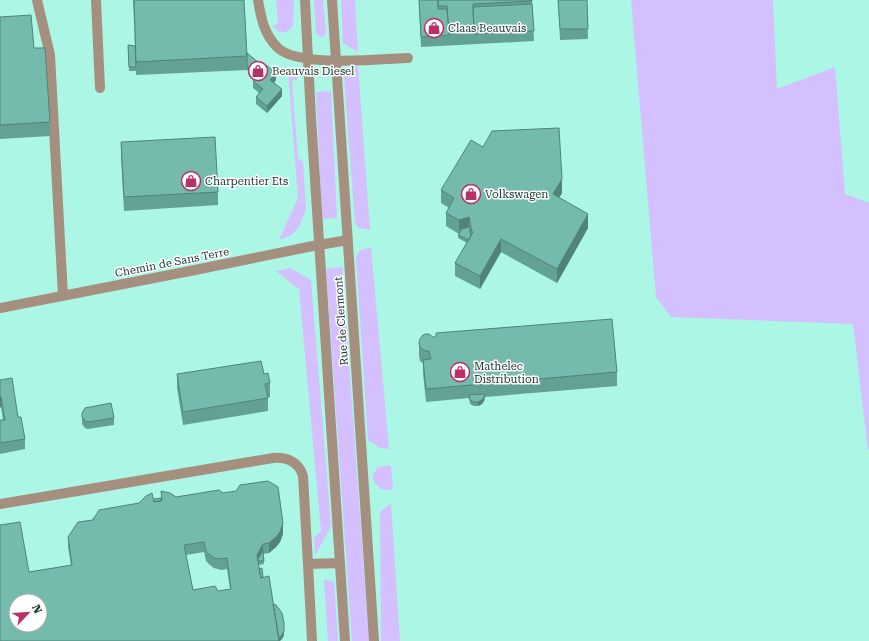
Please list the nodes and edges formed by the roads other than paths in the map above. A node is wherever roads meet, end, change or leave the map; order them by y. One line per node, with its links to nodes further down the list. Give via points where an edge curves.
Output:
1 (37, 0): 12 (street, via 50,55)
2 (96, 0): 9 (street)
3 (258, 0): 6 (street, via 262,24 277,48 290,55)
4 (306, 0): 6 (street, Rue de Clermont)
5 (332, 0): 8 (street, Rue de Clermont)
6 (308, 58): 8 (street); 11 (street, Rue de Clermont)
7 (408, 58): 8 (street)
8 (336, 61): 10 (street, Rue de Clermont)
9 (100, 88)
10 (348, 240): 11 (street, Chemin de Sans Terre); 19 (street, Rue de Clermont)
11 (319, 245): 12 (street, Chemin de Sans Terre); 15 (street, Rue de Clermont)
12 (63, 296): 13 (street, Chemin de Sans Terre)
13 (0, 308)
14 (0, 504): 16 (street, via 285,458 291,460 302,471)
15 (340, 563): 16 (street); 18 (street, Rue de Clermont)
16 (308, 564): 17 (street)
17 (312, 641)
18 (345, 641)
19 (374, 641)

